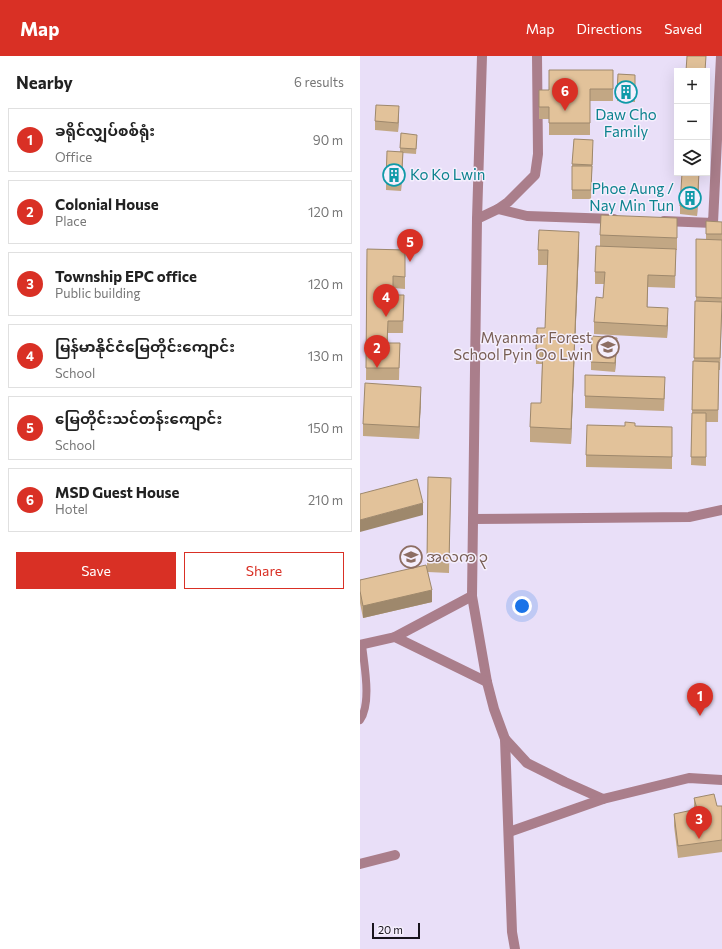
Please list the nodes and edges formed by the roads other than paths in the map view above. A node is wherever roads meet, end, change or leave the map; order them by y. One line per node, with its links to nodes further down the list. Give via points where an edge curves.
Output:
1 (482, 56): 5 (street)
2 (536, 56): 4 (street, via 536,175)
3 (721, 56): 7 (street, via 713,223)
4 (498, 209): 5 (street); 6 (street, via 527,216)
5 (477, 219): 9 (street)
6 (623, 220)
7 (654, 221)
8 (722, 510): 9 (street, via 689,517)
9 (473, 519): 10 (street)
10 (472, 596): 11 (street); 13 (street)
11 (395, 637): 12 (street); 13 (street)
12 (361, 645): 14 (lane, via 366,697)
13 (487, 682): 15 (street)
14 (360, 720)
15 (505, 739): 17 (street, via 527,762); 18 (street)
16 (722, 780): 17 (street, via 689,778)
17 (603, 799): 18 (street)
18 (509, 832): 21 (street, via 512,932)
19 (395, 855): 20 (street)
20 (360, 864)
21 (515, 949)

